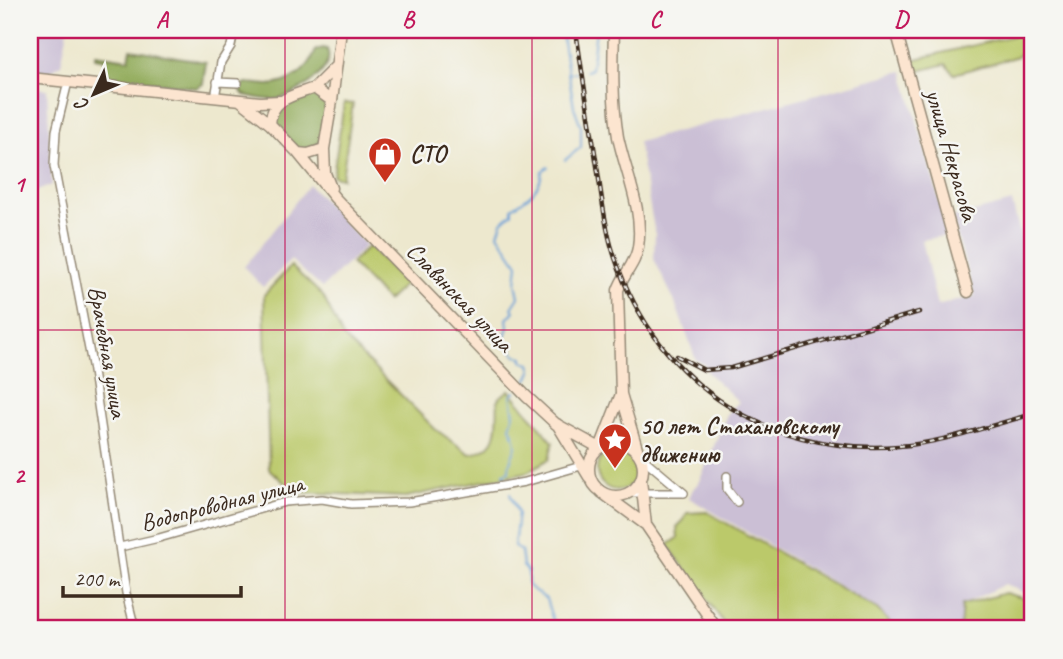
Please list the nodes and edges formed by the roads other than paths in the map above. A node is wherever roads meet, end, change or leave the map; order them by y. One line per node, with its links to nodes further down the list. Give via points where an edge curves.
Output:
1 (341, 30): 5 (main road)
2 (614, 30): 20 (main road, via 618,137 639,236 635,257 618,290)
3 (895, 30): 19 (main road, улица Некрасова)
4 (234, 32): 8 (street)
5 (336, 66): 10 (main road); 14 (main road)
6 (30, 78): 7 (main road)
7 (68, 82): 11 (main road); 33 (street, Врачебная улица, via 56,131 54,166)
8 (217, 82): 9 (street); 11 (street)
9 (238, 83)
10 (314, 88): 13 (main road); 14 (main road)
11 (215, 98): 12 (main road)
12 (240, 100): 13 (main road); 15 (main road)
13 (280, 101): 15 (main road, via 272,109)
14 (332, 101): 16 (main road)
15 (270, 124): 17 (main road)
16 (324, 149): 17 (main road); 18 (main road, via 325,173)
17 (298, 153): 18 (main road, Славянская улица)
18 (335, 198): 21 (main road, Славянская улица)
19 (968, 292)
20 (621, 394): 22 (main road); 23 (main road)
21 (556, 424): 22 (main road, Славянская улица); 24 (main road, Славянская улица)
22 (600, 448): 23 (main road, via 622,443); 27 (main road, via 589,465)
23 (639, 455): 26 (main road); 29 (street, via 684,493)
24 (582, 466): 27 (main road, Славянская улица); 33 (street, Водопроводная улица, via 525,482 409,502 285,502)
25 (727, 476): 31 (street, via 727,489)
26 (641, 479): 29 (main road); 30 (main road)
27 (593, 484): 28 (main road)
28 (601, 492): 30 (main road); 32 (main road)
29 (642, 492): 30 (street); 32 (main road)
30 (628, 493)
31 (737, 502)
32 (646, 525): 35 (main road)
33 (120, 547): 34 (street, Врачебная улица)
34 (135, 629)
35 (717, 629)

